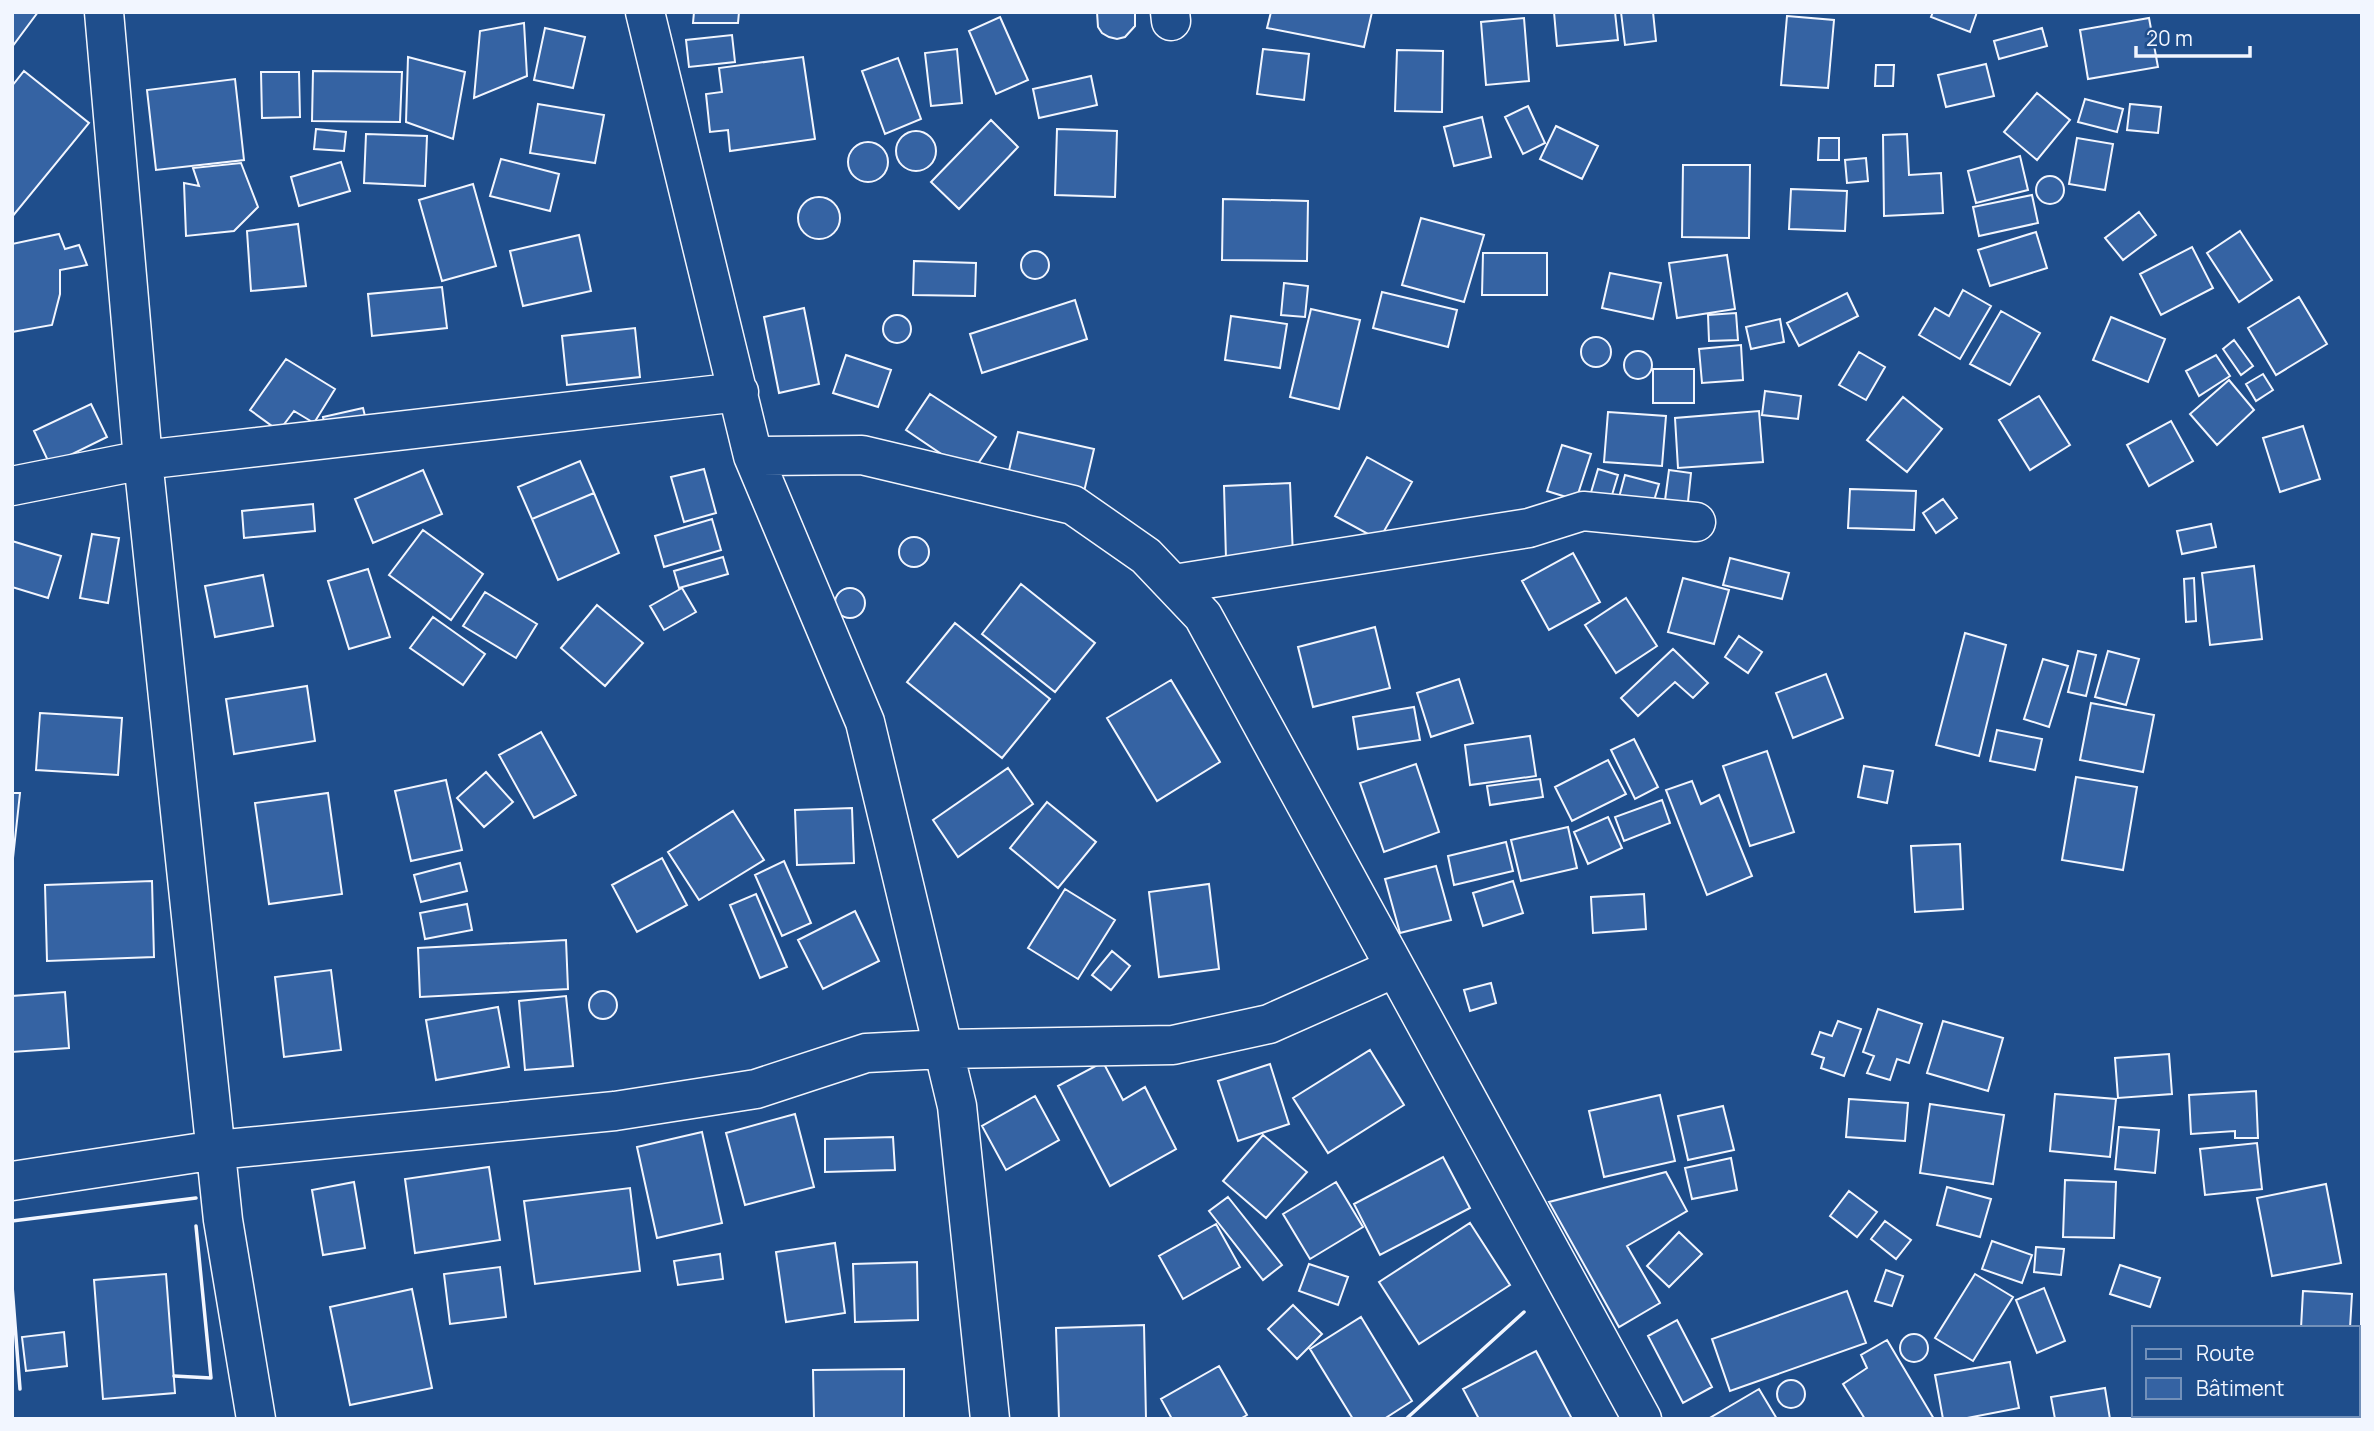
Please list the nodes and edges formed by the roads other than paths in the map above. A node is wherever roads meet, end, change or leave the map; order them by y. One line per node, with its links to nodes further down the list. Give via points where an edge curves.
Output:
1 (104, 12): 5 (street)
2 (645, 12): 3 (street)
3 (739, 393): 4 (street); 5 (street)
4 (753, 456): 8 (street, via 862,455 1073,505 1146,556); 10 (street, via 865,722)
5 (144, 460): 6 (street); 11 (street)
6 (12, 486)
7 (1696, 522): 8 (street, via 1583,510 1529,528)
8 (1174, 584): 9 (street, via 1203,615)
9 (1395, 968): 10 (street, via 1269,1024 1173,1045); 15 (street)
10 (943, 1049): 11 (street, via 866,1053 756,1089 615,1111); 14 (street, via 957,1106)
11 (216, 1150): 12 (street); 13 (street)
12 (12, 1181)
13 (256, 1419)
14 (990, 1419)
15 (1642, 1419)

